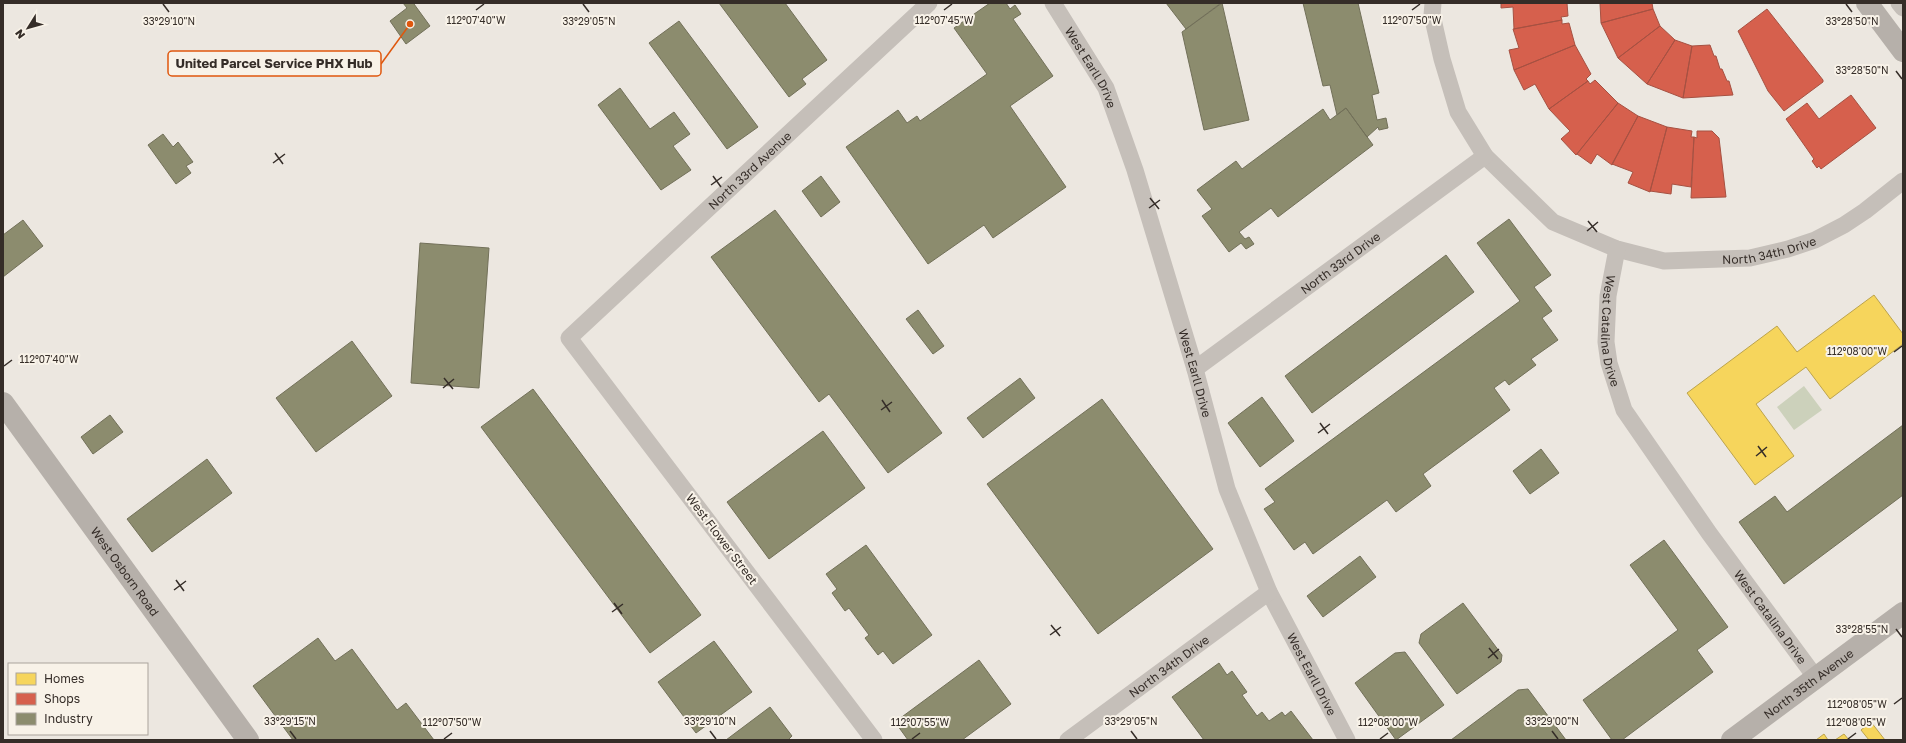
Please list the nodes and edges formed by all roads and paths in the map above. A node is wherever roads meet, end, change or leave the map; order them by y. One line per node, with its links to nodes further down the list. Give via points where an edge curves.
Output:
1 (930, 3): 11 (street, North 33rd Avenue)
2 (1053, 3): 12 (street, West Earll Drive, via 1106,88 1135,170)
3 (1433, 3): 8 (street, via 1432,15 1442,59 1458,112)
4 (1867, 3): 7 (street)
5 (1900, 3): 6 (street)
6 (1903, 8)
7 (1903, 51)
8 (1485, 156): 10 (street, via 1553,222); 12 (street, North 33rd Drive)
9 (1903, 181): 10 (street, North 34th Drive, via 1844,225 1815,240 1788,249 1750,258 1664,261)
10 (1618, 249): 16 (street, West Catalina Drive, via 1608,296 1606,342 1609,364 1624,410 1709,533)
11 (569, 338): 18 (street, West Flower Street)
12 (1195, 369): 14 (street, West Earll Drive, via 1226,489)
13 (3, 403): 17 (street, West Osborn Road)
14 (1269, 592): 19 (street, North 34th Drive); 20 (street, West Earll Drive)
15 (1903, 613): 16 (street, North 35th Avenue)
16 (1816, 678): 21 (street, North 35th Avenue)
17 (248, 740)
18 (874, 740)
19 (1068, 740)
20 (1347, 740)
21 (1732, 740)

